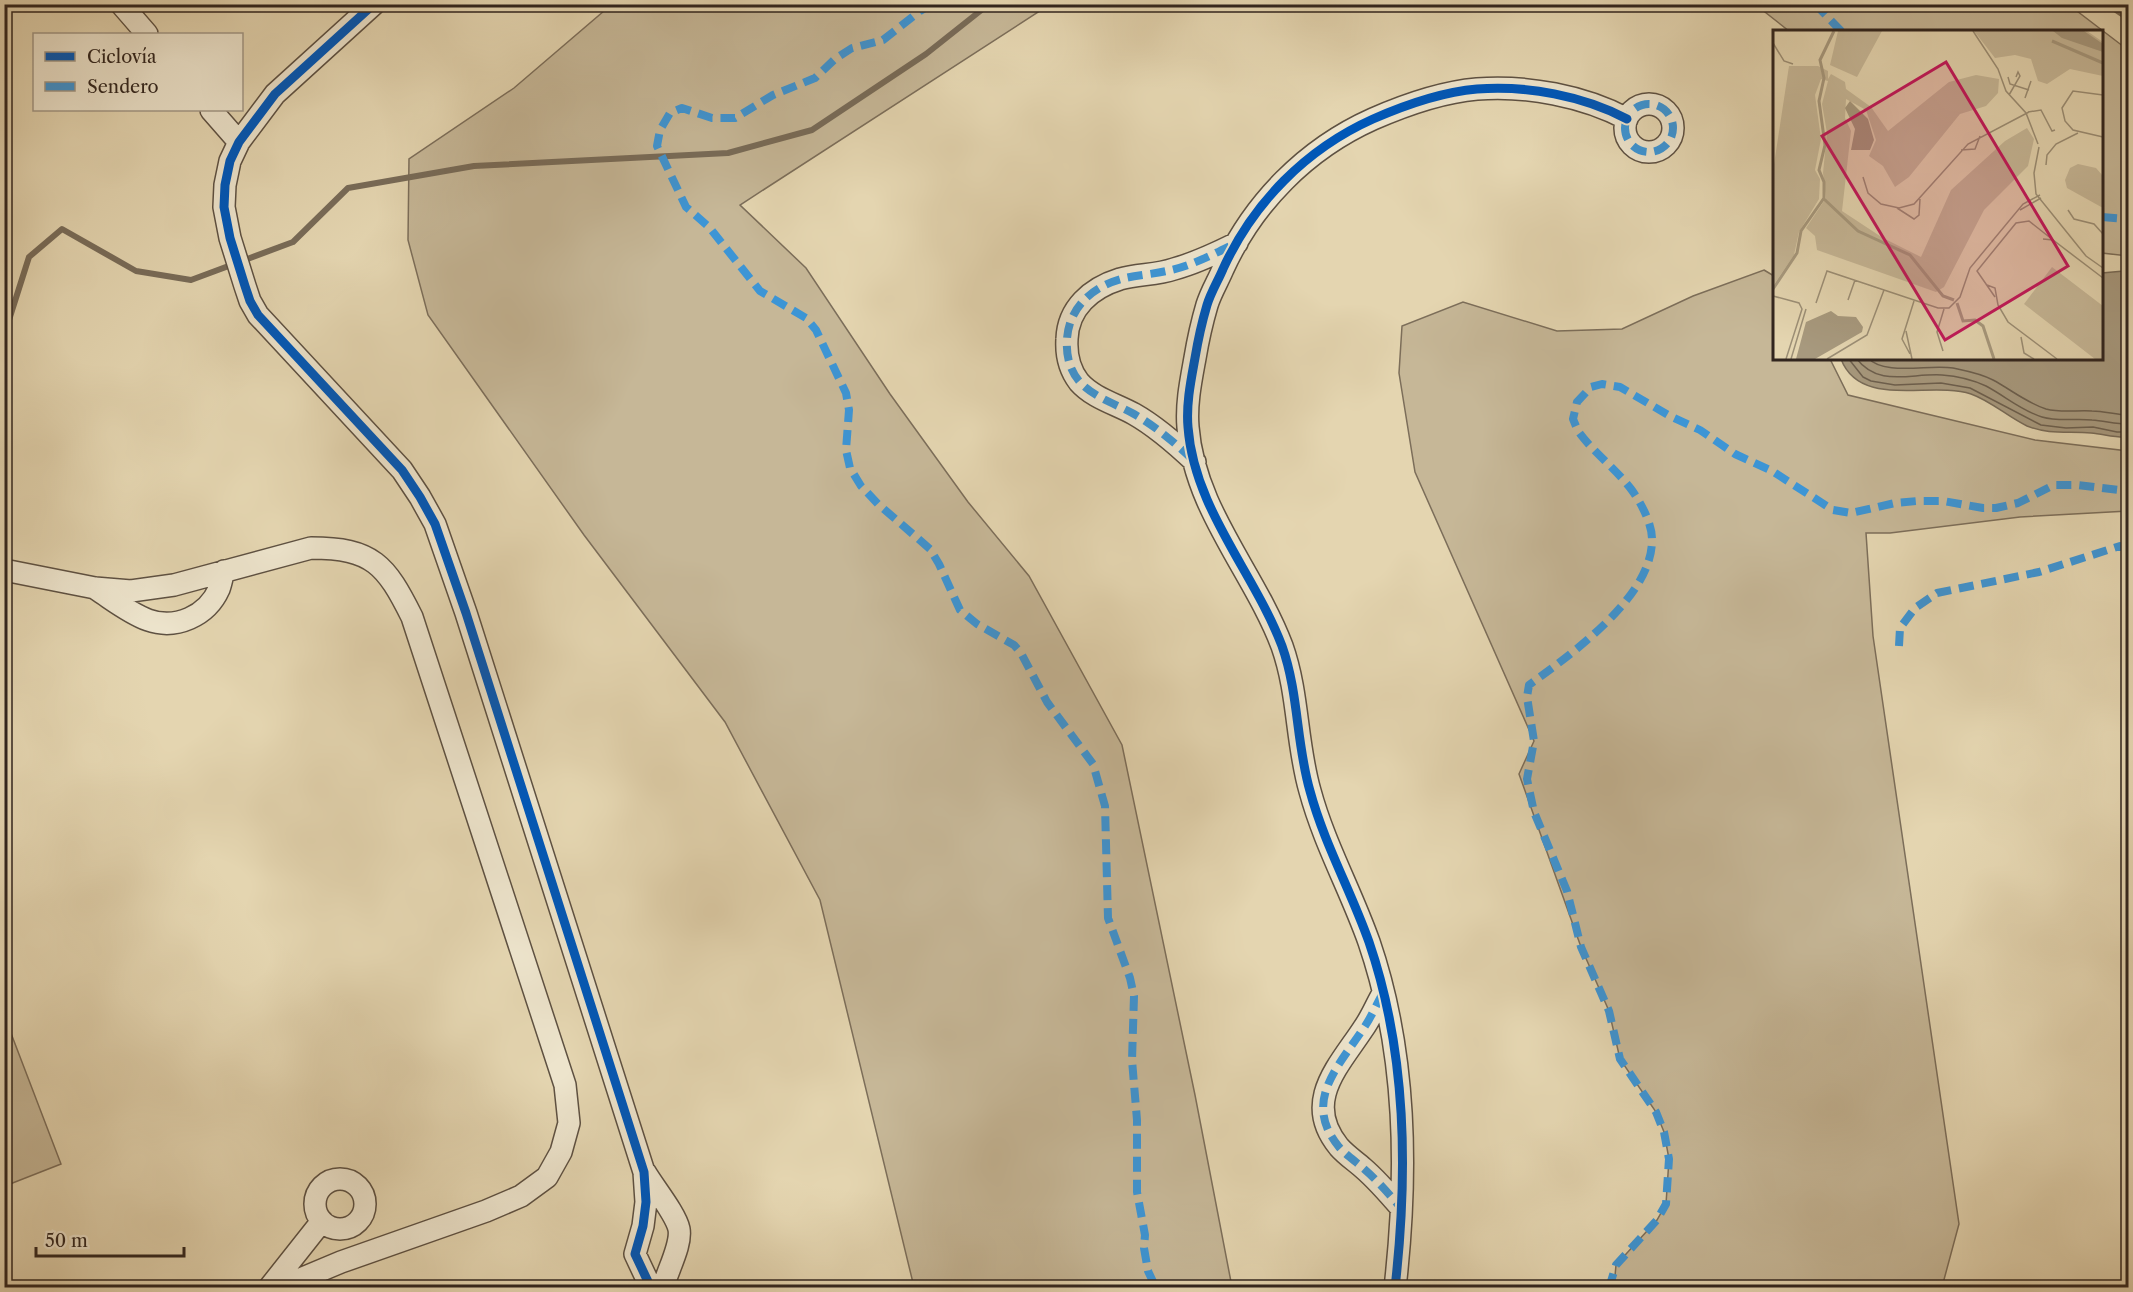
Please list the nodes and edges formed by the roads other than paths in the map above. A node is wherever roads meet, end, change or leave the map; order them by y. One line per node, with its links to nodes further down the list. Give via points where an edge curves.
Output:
1 (121, 4): 3 (street)
2 (374, 4): 6 (street, via 275,94)
3 (146, 33)
4 (213, 111): 6 (street)
5 (1627, 119): 7 (street, via 1603,106 1554,94 1477,89 1438,96 1378,117 1334,140 1296,168 1275,190)
6 (239, 142): 13 (street, via 230,161 224,207 250,301 258,315 402,470 435,524)
7 (1237, 243): 8 (street, via 1208,301 1198,339 1189,390 1188,428); 8 (street, via 1173,270 1121,279 1103,287 1089,294 1068,323 1070,368 1079,381 1094,394 1157,429)
8 (1195, 462): 12 (street, via 1205,495 1269,615 1282,649 1292,680 1309,789 1370,946)
9 (4, 570): 11 (street)
10 (224, 571): 11 (street, via 163,587 130,591); 11 (street, via 209,605 193,617 170,624 150,621 131,612); 17 (street, via 311,548 333,548 367,557 395,583 416,628 557,1063 569,1123 561,1152 547,1177 521,1196)
11 (95, 588)
12 (1383, 993): 14 (street, via 1399,1086 1404,1164); 14 (street, via 1327,1084 1324,1115 1327,1131 1341,1149 1383,1186)
13 (644, 1172): 18 (street, via 646,1202 635,1254); 19 (street, via 679,1230)
14 (1401, 1208): 20 (street)
15 (322, 1221): 16 (street)
16 (269, 1287)
17 (279, 1287)
18 (651, 1287)
19 (663, 1287)
20 (1395, 1287)

